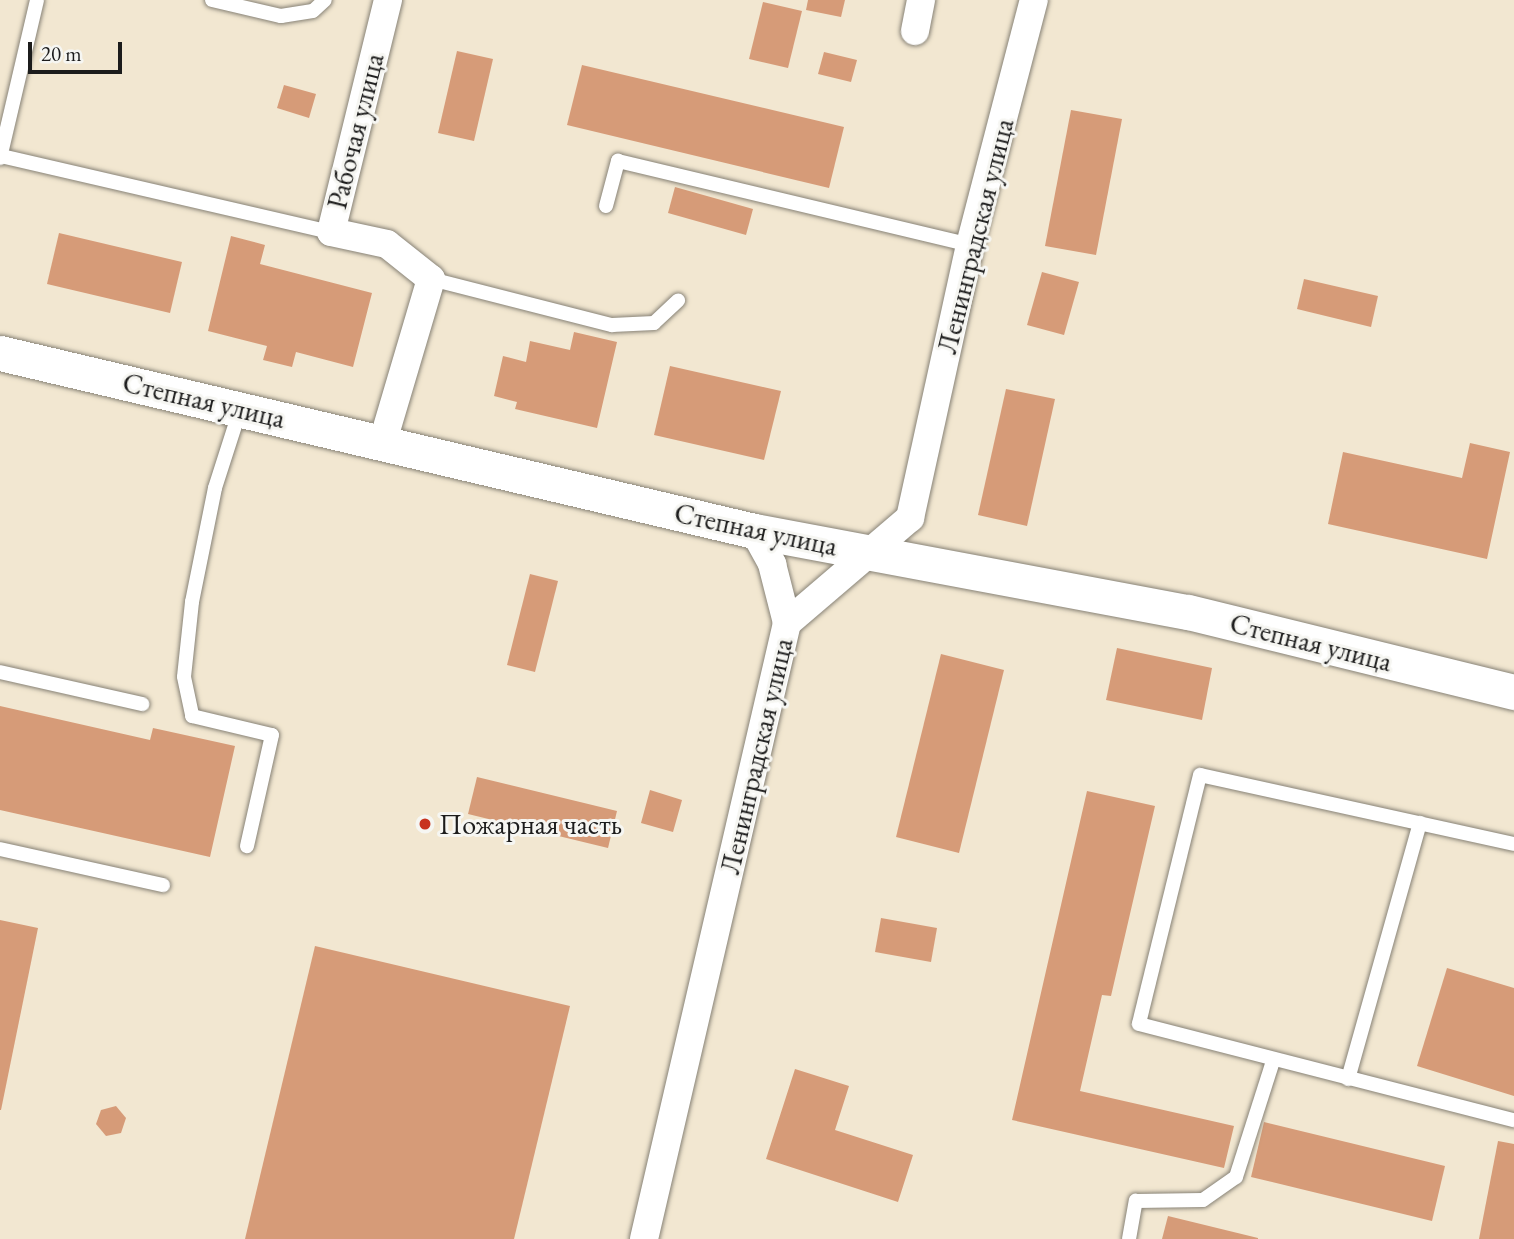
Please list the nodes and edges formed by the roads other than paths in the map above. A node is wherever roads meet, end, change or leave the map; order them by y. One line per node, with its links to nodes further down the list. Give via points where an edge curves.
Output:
1 (37, 0): 8 (lane)
2 (212, 0): 3 (lane, via 282,16 313,11)
3 (325, 0)
4 (388, 0): 10 (street, Рабочая улица)
5 (921, 0): 7 (street)
6 (1034, 0): 11 (street, Ленинградская улица)
7 (915, 31)
8 (0, 157): 10 (lane)
9 (606, 206): 11 (lane, via 618,161)
10 (331, 232): 12 (street, Рабочая улица, via 387,244)
11 (970, 246): 18 (street, Ленинградская улица, via 911,518)
12 (431, 279): 13 (lane, via 612,325 654,323); 16 (street)
13 (678, 301)
14 (0, 353): 15 (street, Степная улица)
15 (241, 409): 16 (street, Степная улица); 25 (lane, via 215,488 192,602 184,677 192,716 272,735)
16 (383, 441): 17 (street, Степная улица)
17 (754, 531): 18 (street, Степная улица); 19 (street, via 772,564)
18 (867, 553): 19 (street, Ленинградская улица); 21 (street, Степная улица, via 1188,612)
19 (787, 623): 31 (street, Ленинградская улица)
20 (0, 672): 22 (lane)
21 (1514, 692)
22 (142, 704)
23 (1420, 823): 24 (lane); 28 (lane, via 1200,775 1139,1024); 29 (lane)
24 (1514, 844)
25 (247, 846)
26 (0, 849): 27 (lane)
27 (163, 885)
28 (1273, 1061): 29 (lane); 32 (lane, via 1237,1177 1203,1200 1136,1201)
29 (1348, 1079): 30 (lane)
30 (1514, 1120)
31 (644, 1239)
32 (1129, 1239)

